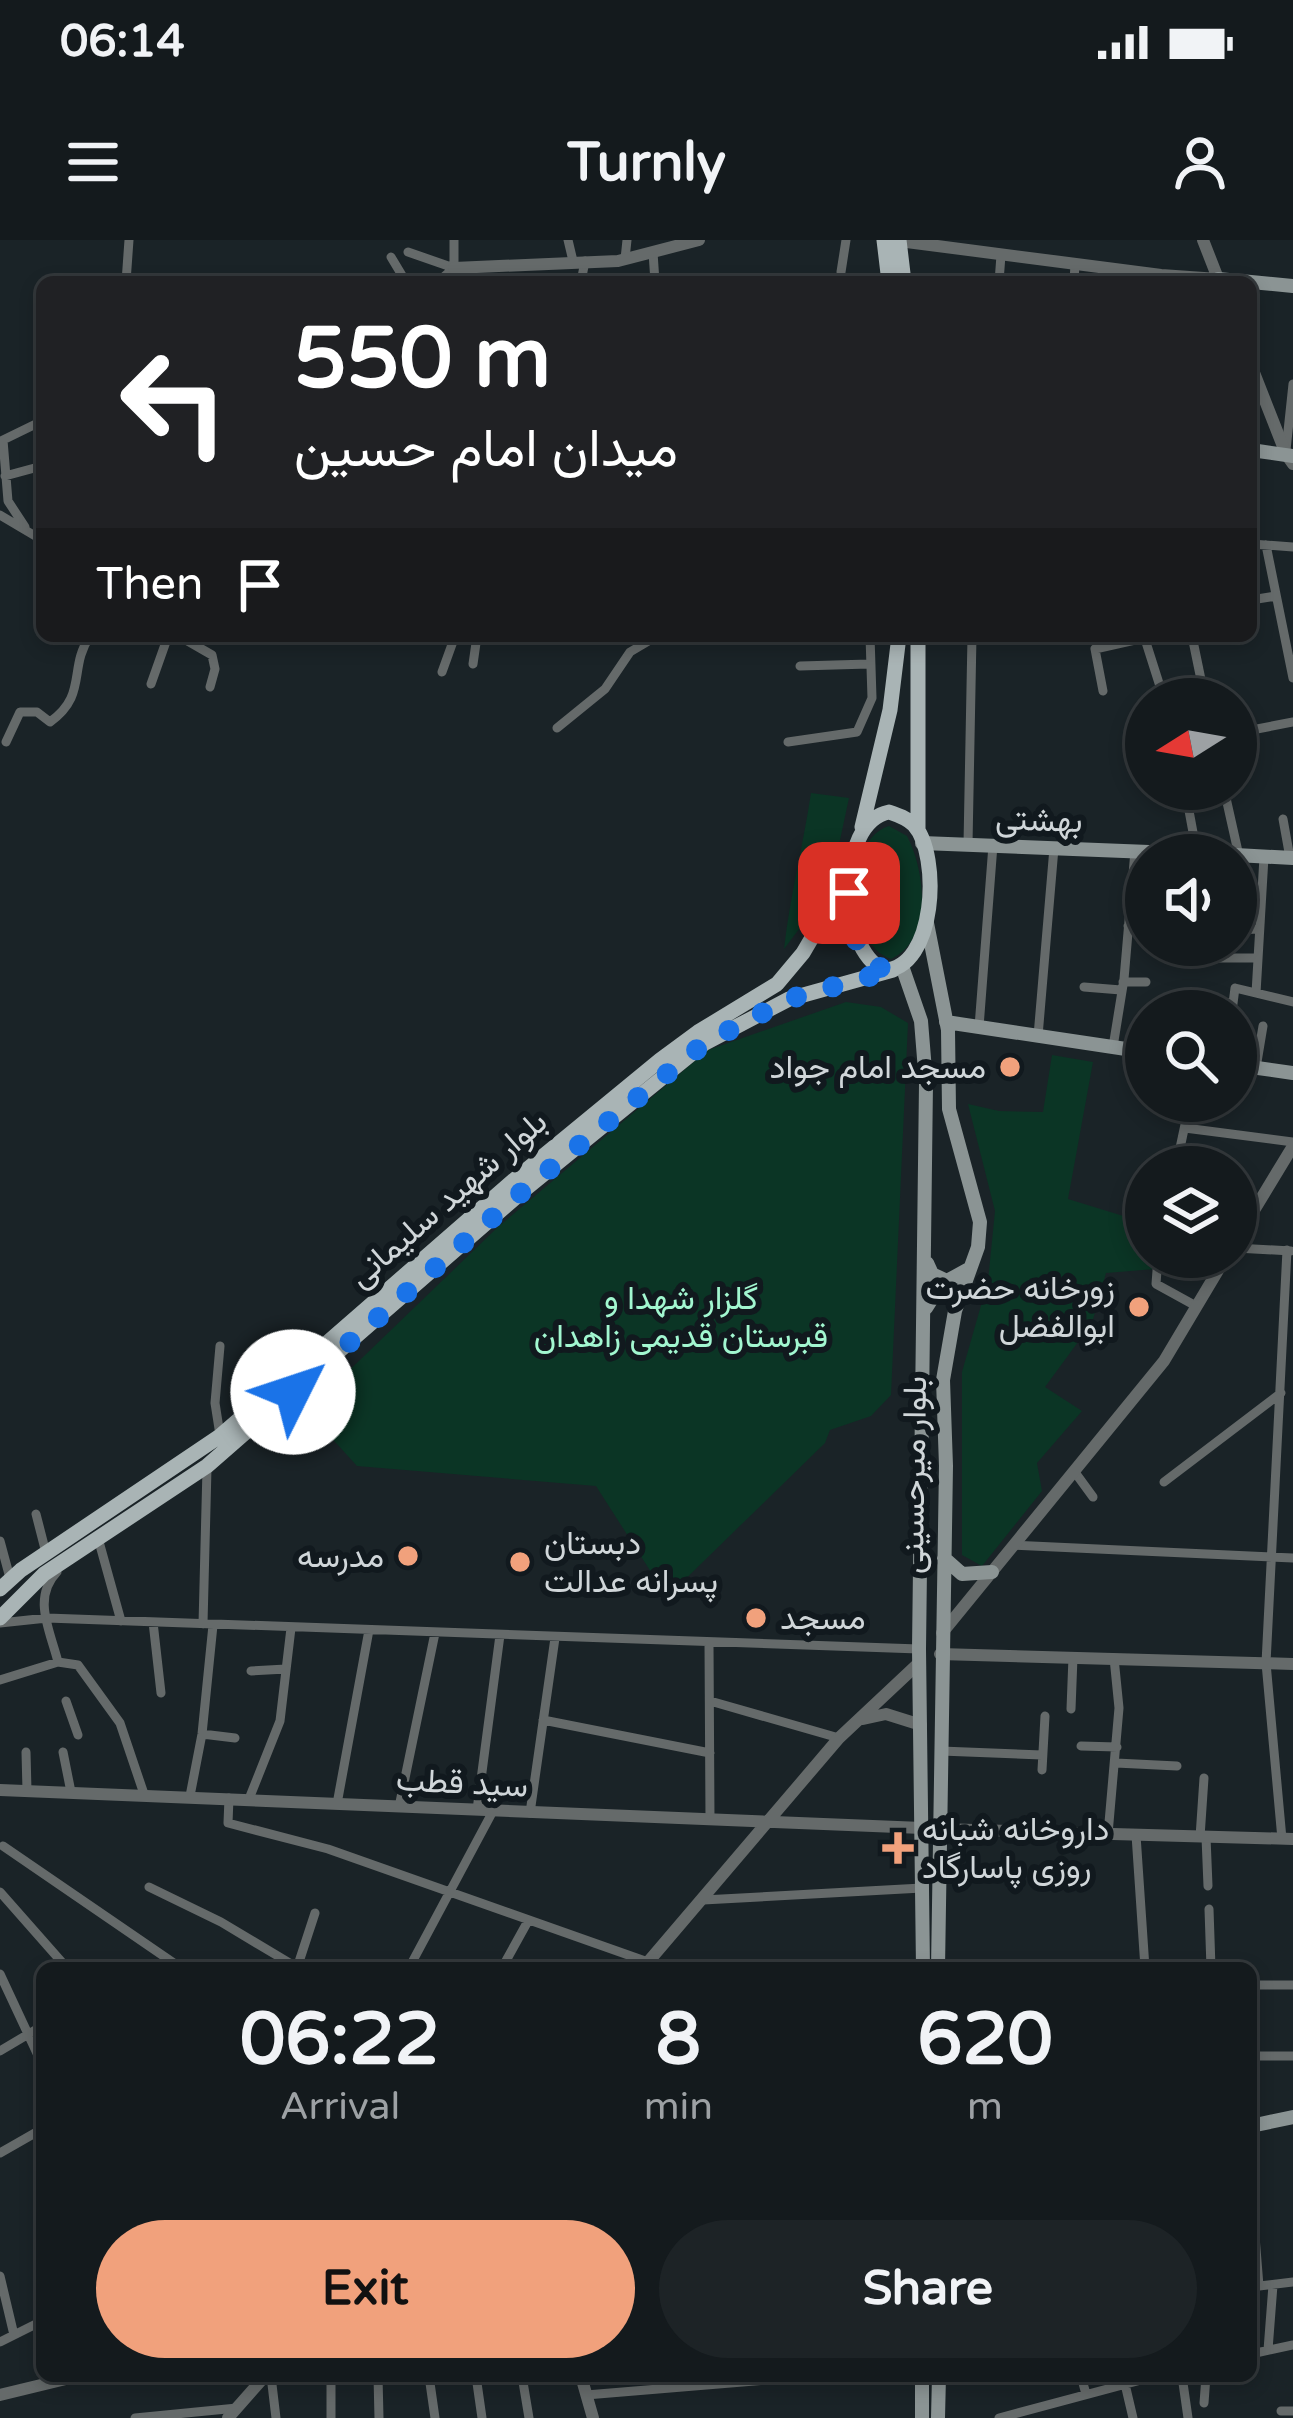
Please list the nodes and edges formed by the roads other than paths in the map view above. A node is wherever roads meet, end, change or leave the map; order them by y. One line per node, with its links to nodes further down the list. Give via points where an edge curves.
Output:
1 (129, 240): 20 (street)
2 (454, 240): 18 (street)
3 (568, 240): 15 (street)
4 (627, 240): 14 (street)
5 (846, 240): 17 (street)
6 (884, 240): 24 (main road)
7 (899, 240): 12 (street); 25 (main road)
8 (1203, 240): 29 (street)
9 (692, 241): 11 (street)
10 (408, 252): 18 (street)
11 (653, 252): 14 (street); 23 (street)
12 (1001, 254): 16 (street); 26 (street)
13 (391, 257): 21 (street)
14 (625, 259): 15 (street)
15 (579, 261): 19 (street); 22 (street)
16 (1075, 264): 27 (street); 28 (street)
17 (841, 272)
18 (454, 275): 19 (street)
19 (504, 275)
20 (126, 276)
21 (402, 276)
22 (580, 276)
23 (655, 276)
24 (888, 276)
25 (903, 276)
26 (999, 276)
27 (1074, 276)
28 (1143, 276)
29 (1216, 276)
30 (1257, 283): 31 (main road)
31 (1293, 286)
32 (1257, 381): 37 (street)
33 (1293, 384): 37 (street)
34 (36, 423): 35 (street)
35 (2, 436): 39 (street)
36 (1257, 451): 37 (main road)
37 (1290, 458)
38 (36, 468): 39 (street)
39 (5, 476): 41 (street, via 8,501)
40 (0, 515): 41 (street)
41 (25, 527): 42 (street)
42 (36, 535)
43 (1257, 544): 44 (street)
44 (1266, 545): 45 (street); 46 (street)
45 (1293, 547)
46 (1276, 596): 47 (street); 65 (street)
47 (1257, 599)
48 (86, 642): 74 (street, via 70,704 50,722 20,712)
49 (166, 642): 68 (street)
50 (189, 642): 69 (street, via 212,655)
51 (453, 642): 64 (street)
52 (476, 642): 61 (street)
53 (647, 642): 72 (street)
54 (870, 642): 62 (street)
55 (898, 642): 77 (main road)
56 (917, 642): 78 (main road)
57 (972, 642): 79 (street)
58 (1124, 642): 70 (street, via 1095,649)
59 (1146, 642): 66 (street)
60 (1193, 642): 67 (street)
61 (473, 664)
62 (869, 664): 63 (street); 75 (street, via 872,698 856,732)
63 (800, 666)
64 (442, 672)
65 (1293, 677)
66 (1157, 678)
67 (1201, 678)
68 (151, 684)
69 (210, 688)
70 (1103, 691)
71 (1293, 722): 73 (street)
72 (557, 728)
73 (1257, 729)
74 (6, 742)
75 (788, 742)
76 (1283, 819): 85 (street)
77 (861, 833): 78 (main road, via 889,812); 86 (main road)
78 (920, 836): 79 (main road, بهشتی); 87 (main road)
79 (968, 844): 80 (main road, بهشتی)
80 (993, 845): 81 (main road, بهشتی); 100 (street)
81 (1054, 848): 82 (main road, بهشتی); 101 (street)
82 (1125, 851)
83 (1257, 856): 84 (main road, بهشتی)
84 (1264, 856): 85 (main road, بهشتی); 88 (street)
85 (1292, 858)
86 (850, 873): 91 (main road, via 859,947 871,964); 123 (main road, بلوار شهید سلیمانی, via 777,984 660,1060)
87 (927, 923): 91 (main road); 98 (main road, بلوار میرحسینی)
88 (1259, 929): 90 (street)
89 (1125, 956): 93 (street)
90 (1258, 958): 95 (street)
91 (897, 968): 114 (main road, بلوار میرحسینی, via 924,1042); 124 (main road, بلوار شهید سلیمانی, via 789,999 705,1043)
92 (1146, 982): 93 (street)
93 (1122, 986): 94 (street); 102 (street)
94 (1084, 987)
95 (1256, 990)
96 (1257, 994): 97 (street)
97 (1293, 1002)
98 (946, 1022): 100 (main road); 115 (main road, بلوار میرحسینی, via 949,1109 980,1222)
99 (1263, 1026): 104 (street)
100 (979, 1027): 101 (main road)
101 (1038, 1036): 102 (main road)
102 (1113, 1047): 103 (main road)
103 (1125, 1049)
104 (1257, 1062)
105 (1257, 1068): 106 (main road)
106 (1293, 1073)
107 (1186, 1122): 108 (street)
108 (1185, 1128): 109 (street); 110 (street)
109 (1293, 1144): 111 (street)
110 (1181, 1146)
111 (1257, 1207)
112 (1257, 1247): 113 (street)
113 (1290, 1251): 122 (street)
114 (924, 1258): 115 (main road, via 947,1281); 120 (main road, بلوار میرحسینی)
115 (973, 1265): 119 (main road, بلوار میرحسینی)
116 (1156, 1278): 118 (street)
117 (1213, 1278): 118 (street)
118 (1196, 1306): 125 (street, via 1164,1360)
119 (955, 1311): 120 (main road, via 944,1293); 135 (main road, بلوار میرحسینی, via 943,1380)
120 (924, 1312): 152 (main road, بلوار میرحسینی)
121 (220, 1346): 123 (street)
122 (1281, 1393): 126 (street); 134 (street)
123 (220, 1436): 133 (main road, بلوار شهید سلیمانی)
124 (207, 1466): 129 (main road, بلوار شهید سلیمانی); 143 (street)
125 (1074, 1471): 127 (street); 131 (street)
126 (1164, 1483)
127 (1093, 1497)
128 (36, 1514): 133 (street)
129 (98, 1538): 132 (main road, بلوار شهید سلیمانی); 141 (street)
130 (0, 1541): 138 (street)
131 (1013, 1546): 134 (street); 137 (street)
132 (78, 1550): 139 (street, via 43,1590); 140 (main road, بلوار شهید سلیمانی, via 25,1589)
133 (46, 1553): 138 (main road, بلوار شهید سلیمانی)
134 (1271, 1556): 136 (street); 156 (street)
135 (943, 1558): 137 (main road, via 962,1574); 147 (main road, بلوار میرحسینی)
136 (1293, 1558)
137 (992, 1571): 147 (street)
138 (5, 1584)
139 (46, 1618): 140 (street); 141 (street); 155 (street)
140 (0, 1620)
141 (121, 1621): 142 (street)
142 (153, 1622): 143 (street); 161 (street)
143 (208, 1624): 144 (street); 169 (street)
144 (291, 1628): 145 (street); 158 (street)
145 (368, 1630): 146 (street); 191 (street)
146 (434, 1633): 148 (street); 192 (street)
147 (941, 1634): 151 (main road, بلوار میرحسینی)
148 (500, 1636): 149 (street); 193 (street)
149 (555, 1638): 150 (street); 166 (street)
150 (710, 1643): 152 (street); 163 (street)
151 (940, 1654): 153 (street); 175 (main road, بلوار میرحسینی)
152 (919, 1656): 167 (street); 168 (main road, بلوار میرحسینی)
153 (1073, 1657): 154 (street); 164 (street)
154 (1114, 1658): 156 (street); 174 (street)
155 (58, 1662): 160 (street); 187 (street, via 78,1665 120,1723)
156 (1266, 1663): 157 (street); 203 (street)
157 (1293, 1664)
158 (286, 1669): 159 (street); 190 (street, via 280,1721)
159 (251, 1671)
160 (0, 1680)
161 (161, 1693)
162 (66, 1701): 170 (street)
163 (710, 1701): 172 (street); 178 (street)
164 (1071, 1709)
165 (1045, 1716): 179 (street)
166 (544, 1720): 178 (street); 195 (street)
167 (856, 1721): 168 (street, via 886,1714); 172 (street)
168 (921, 1724): 198 (main road, بلوار میرحسینی)
169 (202, 1734): 171 (street); 188 (street)
170 (78, 1735)
171 (235, 1738)
172 (839, 1738): 197 (street)
173 (1081, 1746): 174 (street)
174 (1117, 1747): 180 (street)
175 (941, 1751): 179 (street); 199 (main road, بلوار میرحسینی)
176 (26, 1752): 185 (street)
177 (63, 1752): 186 (street)
178 (710, 1753): 196 (street)
179 (1042, 1755): 182 (street)
180 (1116, 1763): 181 (street); 200 (street)
181 (1177, 1766)
182 (1042, 1770)
183 (1204, 1778): 202 (street)
184 (0, 1790): 185 (street, سید قطب)
185 (27, 1791): 186 (street, سید قطب)
186 (71, 1792): 187 (street, سید قطب)
187 (144, 1794): 188 (street, سید قطب)
188 (190, 1796): 189 (street, سید قطب)
189 (229, 1798): 190 (street, سید قطب); 209 (street, via 227,1823)
190 (250, 1799): 191 (street, سید قطب)
191 (337, 1804): 192 (street, سید قطب)
192 (399, 1807): 193 (street, سید قطب)
193 (477, 1810): 194 (street, سید قطب)
194 (493, 1811): 195 (street, سید قطب); 209 (street)
195 (530, 1813): 196 (street, سید قطب)
196 (710, 1820): 197 (street, سید قطب)
197 (767, 1821): 198 (street, سید قطب); 210 (street)
198 (922, 1828): 207 (main road, بلوار میرحسینی)
199 (940, 1829): 200 (street); 215 (main road, بلوار میرحسینی)
200 (1108, 1834): 201 (street)
201 (1136, 1835): 202 (street); 226 (street)
202 (1203, 1837): 203 (street); 205 (street)
203 (1287, 1839)
204 (3, 1846): 217 (street)
205 (1208, 1886)
206 (148, 1887): 218 (street)
207 (922, 1888): 210 (street); 214 (main road, بلوار میرحسینی)
208 (0, 1892): 216 (street)
209 (451, 1893): 213 (street); 220 (street)
210 (703, 1900): 223 (street)
211 (1209, 1909): 227 (street)
212 (315, 1912): 219 (street)
213 (528, 1921): 221 (street); 222 (street)
214 (922, 1936): 215 (main road); 224 (main road, بلوار میرحسینی)
215 (939, 1936): 225 (main road, بلوار میرحسینی)
216 (62, 1962)
217 (172, 1962)
218 (288, 1962)
219 (300, 1962)
220 (412, 1962)
221 (505, 1962)
222 (637, 1962)
223 (648, 1962)
224 (922, 1962)
225 (938, 1962)
226 (1145, 1962)
227 (1210, 1962)
228 (0, 1974): 231 (street)
229 (1257, 1984): 230 (street)
230 (1293, 1984)
231 (4, 1994): 233 (street)
232 (36, 2030): 233 (street)
233 (28, 2035): 234 (street); 235 (street)
234 (0, 2051)
235 (36, 2052)
236 (1257, 2056): 237 (street)
237 (1293, 2056)
238 (1293, 2117): 239 (main road)
239 (1257, 2125)
240 (36, 2132): 241 (street)
241 (0, 2153)
242 (0, 2276): 247 (street)
243 (1293, 2282): 244 (street)
244 (1273, 2285): 245 (street); 250 (street)
245 (1257, 2286)
246 (36, 2324): 247 (street)
247 (14, 2335): 248 (street)
248 (0, 2342)
249 (1293, 2345): 250 (street)
250 (1268, 2350): 251 (street)
251 (1257, 2353)
252 (54, 2382): 270 (street)
253 (262, 2382): 274 (street)
254 (269, 2382): 276 (street)
255 (331, 2382): 277 (street)
256 (378, 2382): 278 (street)
257 (430, 2382): 279 (street)
258 (477, 2382): 280 (street)
259 (523, 2382): 281 (street)
260 (583, 2382): 271 (street)
261 (743, 2382): 271 (street)
262 (922, 2382): 283 (main road)
263 (938, 2382): 284 (main road)
264 (1083, 2382): 269 (street)
265 (1131, 2382): 268 (street)
266 (1183, 2382): 288 (street)
267 (1206, 2382): 273 (street)
268 (1125, 2384): 269 (street); 287 (street)
269 (1086, 2394): 272 (street)
270 (0, 2395)
271 (586, 2395): 282 (street)
272 (1061, 2401): 285 (street); 286 (street)
273 (1204, 2403)
274 (233, 2413): 275 (street)
275 (135, 2418)
276 (276, 2418)
277 (331, 2418)
278 (379, 2418)
279 (435, 2418)
280 (482, 2418)
281 (530, 2418)
282 (593, 2418)
283 (922, 2418)
284 (938, 2418)
285 (999, 2418)
286 (1067, 2418)
287 (1133, 2418)
288 (1188, 2418)

